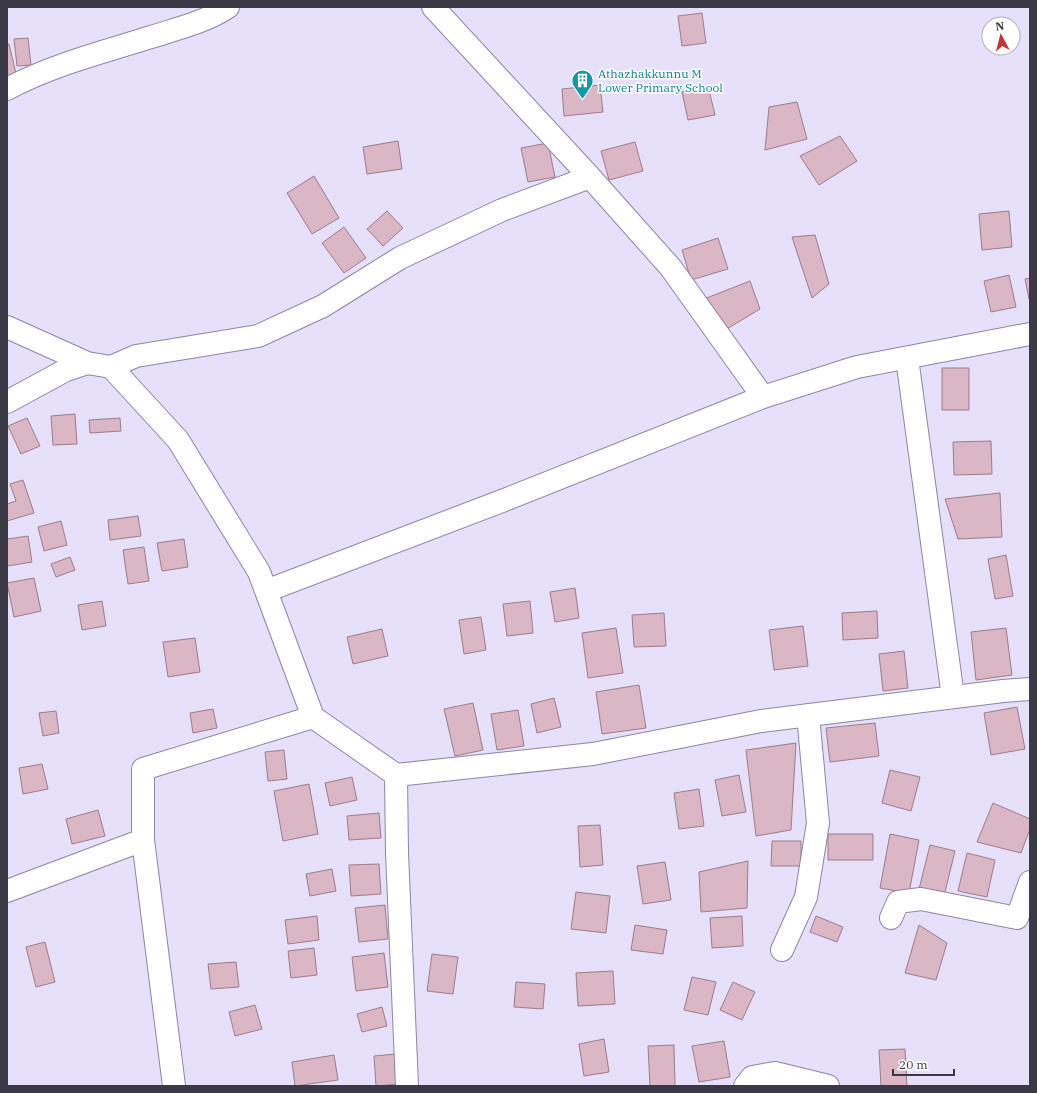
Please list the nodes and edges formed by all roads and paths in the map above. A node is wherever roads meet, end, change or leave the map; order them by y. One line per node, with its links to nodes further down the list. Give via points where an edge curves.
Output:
1 (228, 7): 3 (street, via 166,32 91,55)
2 (433, 7): 4 (street)
3 (7, 89)
4 (590, 177): 9 (street, via 502,210 400,258 323,306 258,336 136,356); 10 (street, via 671,268)
5 (7, 327): 8 (street)
6 (1030, 334): 7 (street)
7 (907, 358): 10 (street, via 857,367); 14 (street)
8 (87, 363): 9 (street); 11 (street, via 66,370)
9 (111, 367): 12 (street, via 178,440 259,572)
10 (764, 397): 12 (street)
11 (7, 402)
12 (266, 591): 16 (street)
13 (1030, 690): 14 (street)
14 (953, 697): 15 (street)
15 (808, 715): 17 (street, via 761,721 593,754); 22 (street, via 818,822 806,897)
16 (313, 717): 17 (street); 18 (street, via 143,769)
17 (396, 775): 24 (street)
18 (143, 840): 20 (street); 23 (street)
19 (1030, 882): 21 (street, via 1017,918 921,899 898,902)
20 (7, 891)
21 (891, 918)
22 (782, 950)
23 (174, 1086)
24 (407, 1086)
25 (745, 1086): 26 (street, via 752,1078 774,1073)
26 (828, 1086)

